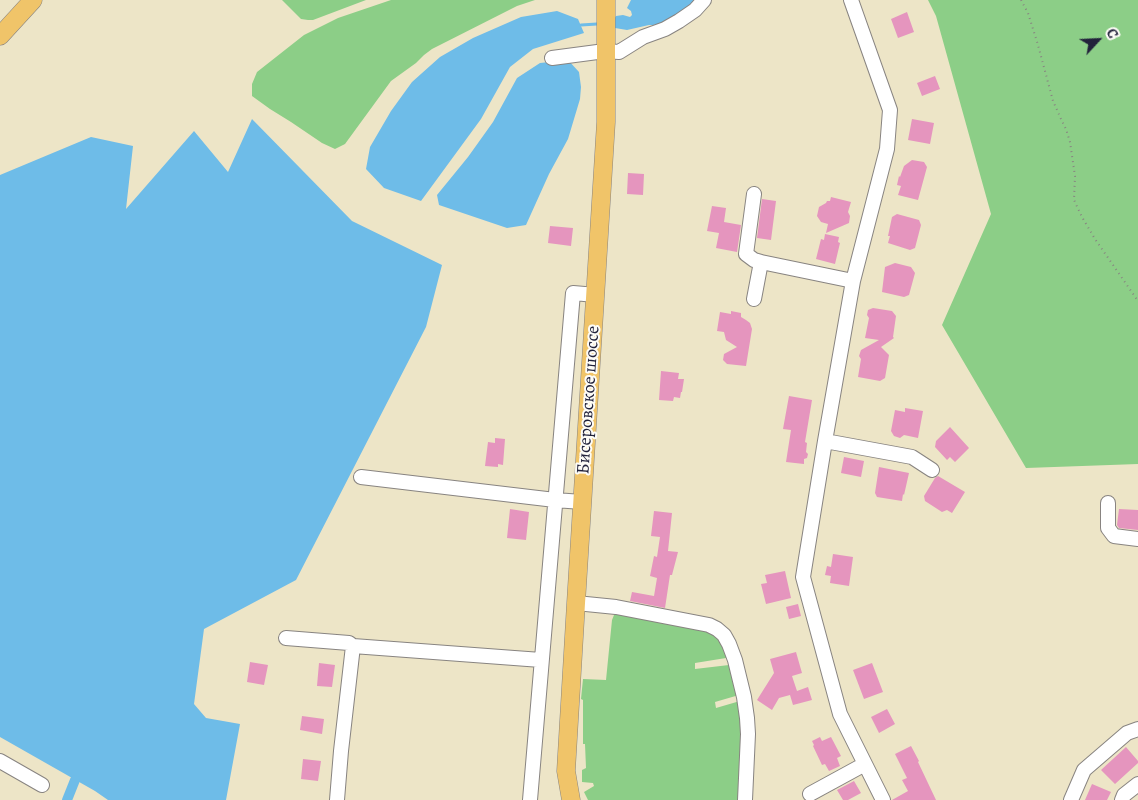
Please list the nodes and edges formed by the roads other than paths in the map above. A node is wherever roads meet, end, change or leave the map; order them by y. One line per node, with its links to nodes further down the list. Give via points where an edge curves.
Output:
1 (33, 0): 5 (main road)
2 (606, 0): 6 (main road, Бисеровское шоссе)
3 (704, 0): 6 (lane, via 696,10 665,29 643,37 619,52)
4 (851, 0): 10 (lane, via 890,110 887,149)
5 (0, 35)
6 (606, 51): 7 (lane); 11 (main road, Бисеровское шоссе, via 606,122)
7 (552, 58)
8 (754, 194): 9 (lane, via 746,254)
9 (761, 262): 10 (lane); 12 (lane)
10 (853, 281): 13 (lane)
11 (596, 295): 16 (lane, via 573,294); 17 (main road, Бисеровское шоссе)
12 (754, 299)
13 (825, 441): 14 (lane, via 912,457); 26 (lane, via 803,577 840,714)
14 (932, 470)
15 (361, 477): 16 (lane)
16 (555, 500): 17 (lane); 23 (lane)
17 (582, 502): 20 (main road, Бисеровское шоссе)
18 (1108, 503): 19 (lane, via 1108,528 1114,536)
19 (1138, 539)
20 (576, 603): 32 (main road, Бисеровское шоссе, via 566,771); 33 (lane, via 616,606 702,624 724,635 744,696 747,718)
21 (286, 638): 22 (lane)
22 (354, 646): 23 (lane); 31 (lane)
23 (541, 660): 30 (lane)
24 (1138, 729): 35 (lane, via 1127,733 1084,770)
25 (0, 761): 28 (lane)
26 (865, 764): 29 (lane); 34 (lane)
27 (1138, 784): 36 (lane)
28 (42, 785)
29 (810, 794)
30 (533, 797)
31 (336, 800)
32 (571, 800)
33 (745, 800)
34 (883, 800)
35 (1071, 800)
36 (1122, 800)

